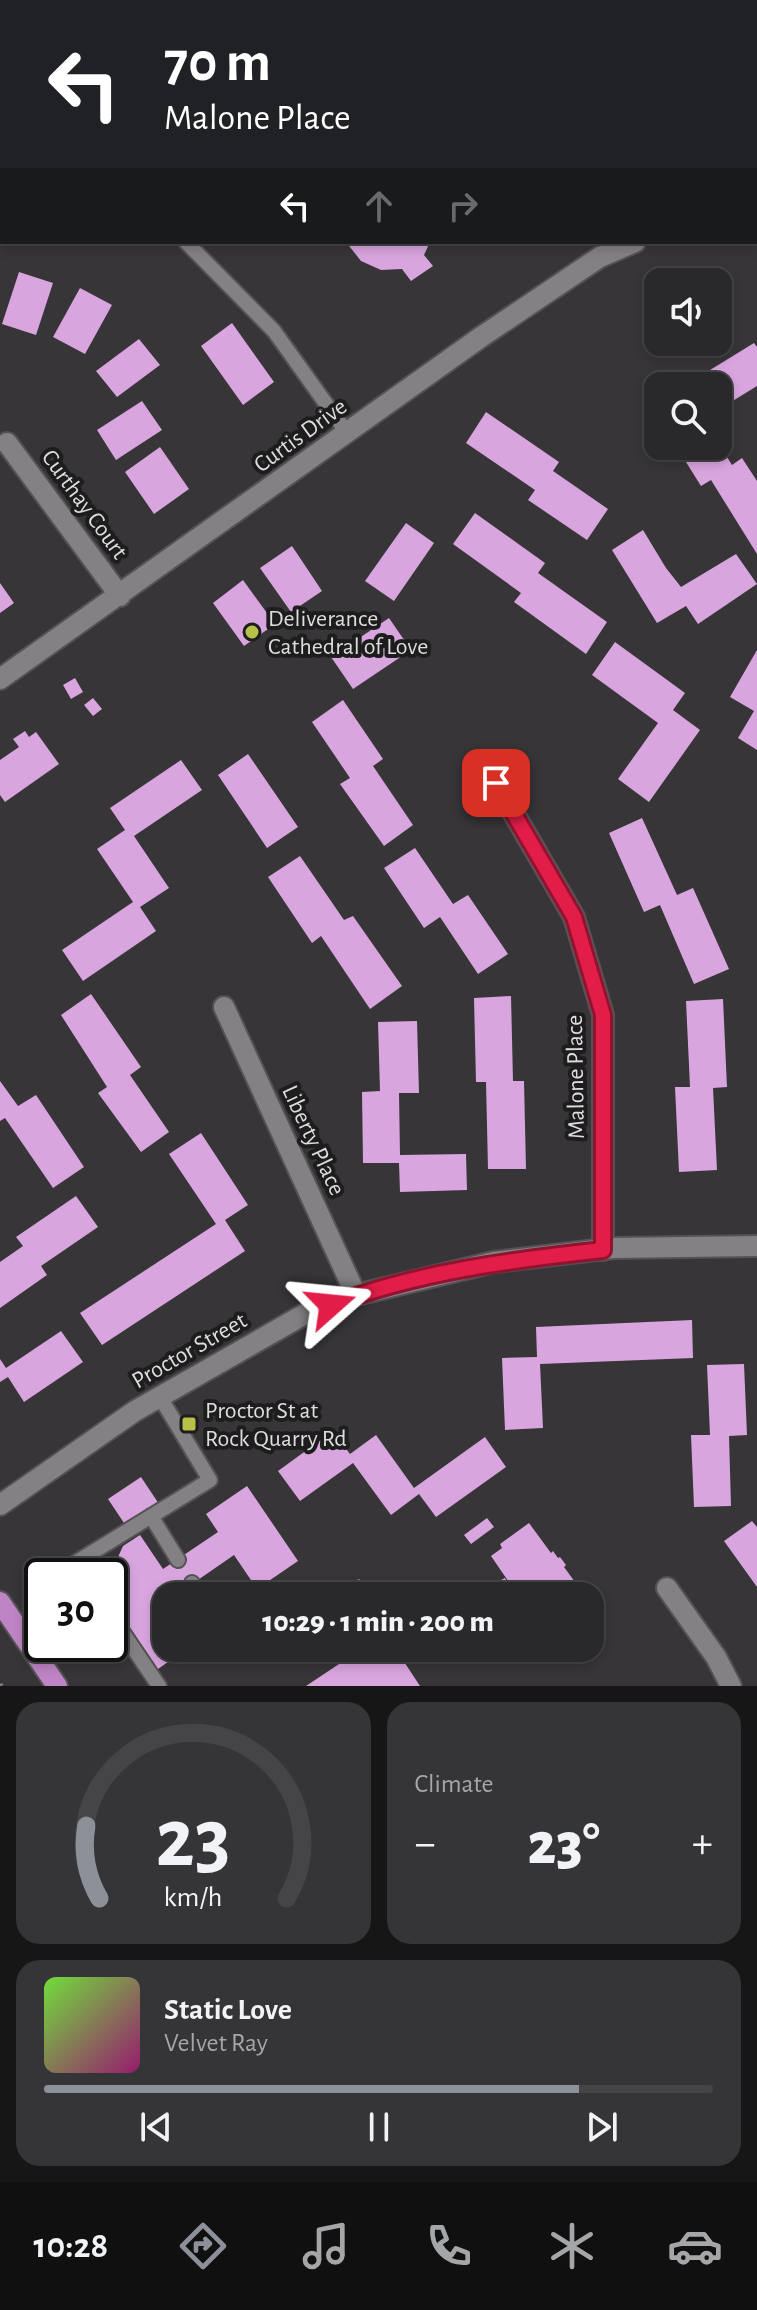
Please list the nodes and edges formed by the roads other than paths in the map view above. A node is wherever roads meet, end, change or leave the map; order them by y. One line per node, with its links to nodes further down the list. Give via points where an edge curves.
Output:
1 (188, 244): 3 (lane, via 274,331)
2 (630, 244): 3 (street, Curtis Drive, via 600,257)
3 (347, 433): 5 (street, Curtis Drive)
4 (7, 443): 5 (street, Curthay Court)
5 (120, 596): 6 (street, Curtis Drive)
6 (0, 679)
7 (496, 783): 10 (street, Malone Place, via 574,917 603,1015)
8 (224, 1007): 11 (street, Liberty Place)
9 (757, 1246): 10 (street, Proctor Street)
10 (603, 1250): 11 (street, Proctor Street, via 494,1262)
11 (356, 1295): 12 (street, Proctor Street, via 305,1314)
12 (160, 1397): 13 (street, Proctor Street); 14 (lane, via 210,1480)
13 (0, 1505)
14 (151, 1516): 15 (lane); 16 (lane)
15 (83, 1558)
16 (178, 1560)
17 (667, 1588): 22 (street)
18 (0, 1602): 20 (main road)
19 (128, 1640): 21 (lane)
20 (57, 1686)
21 (159, 1686)
22 (731, 1686)

